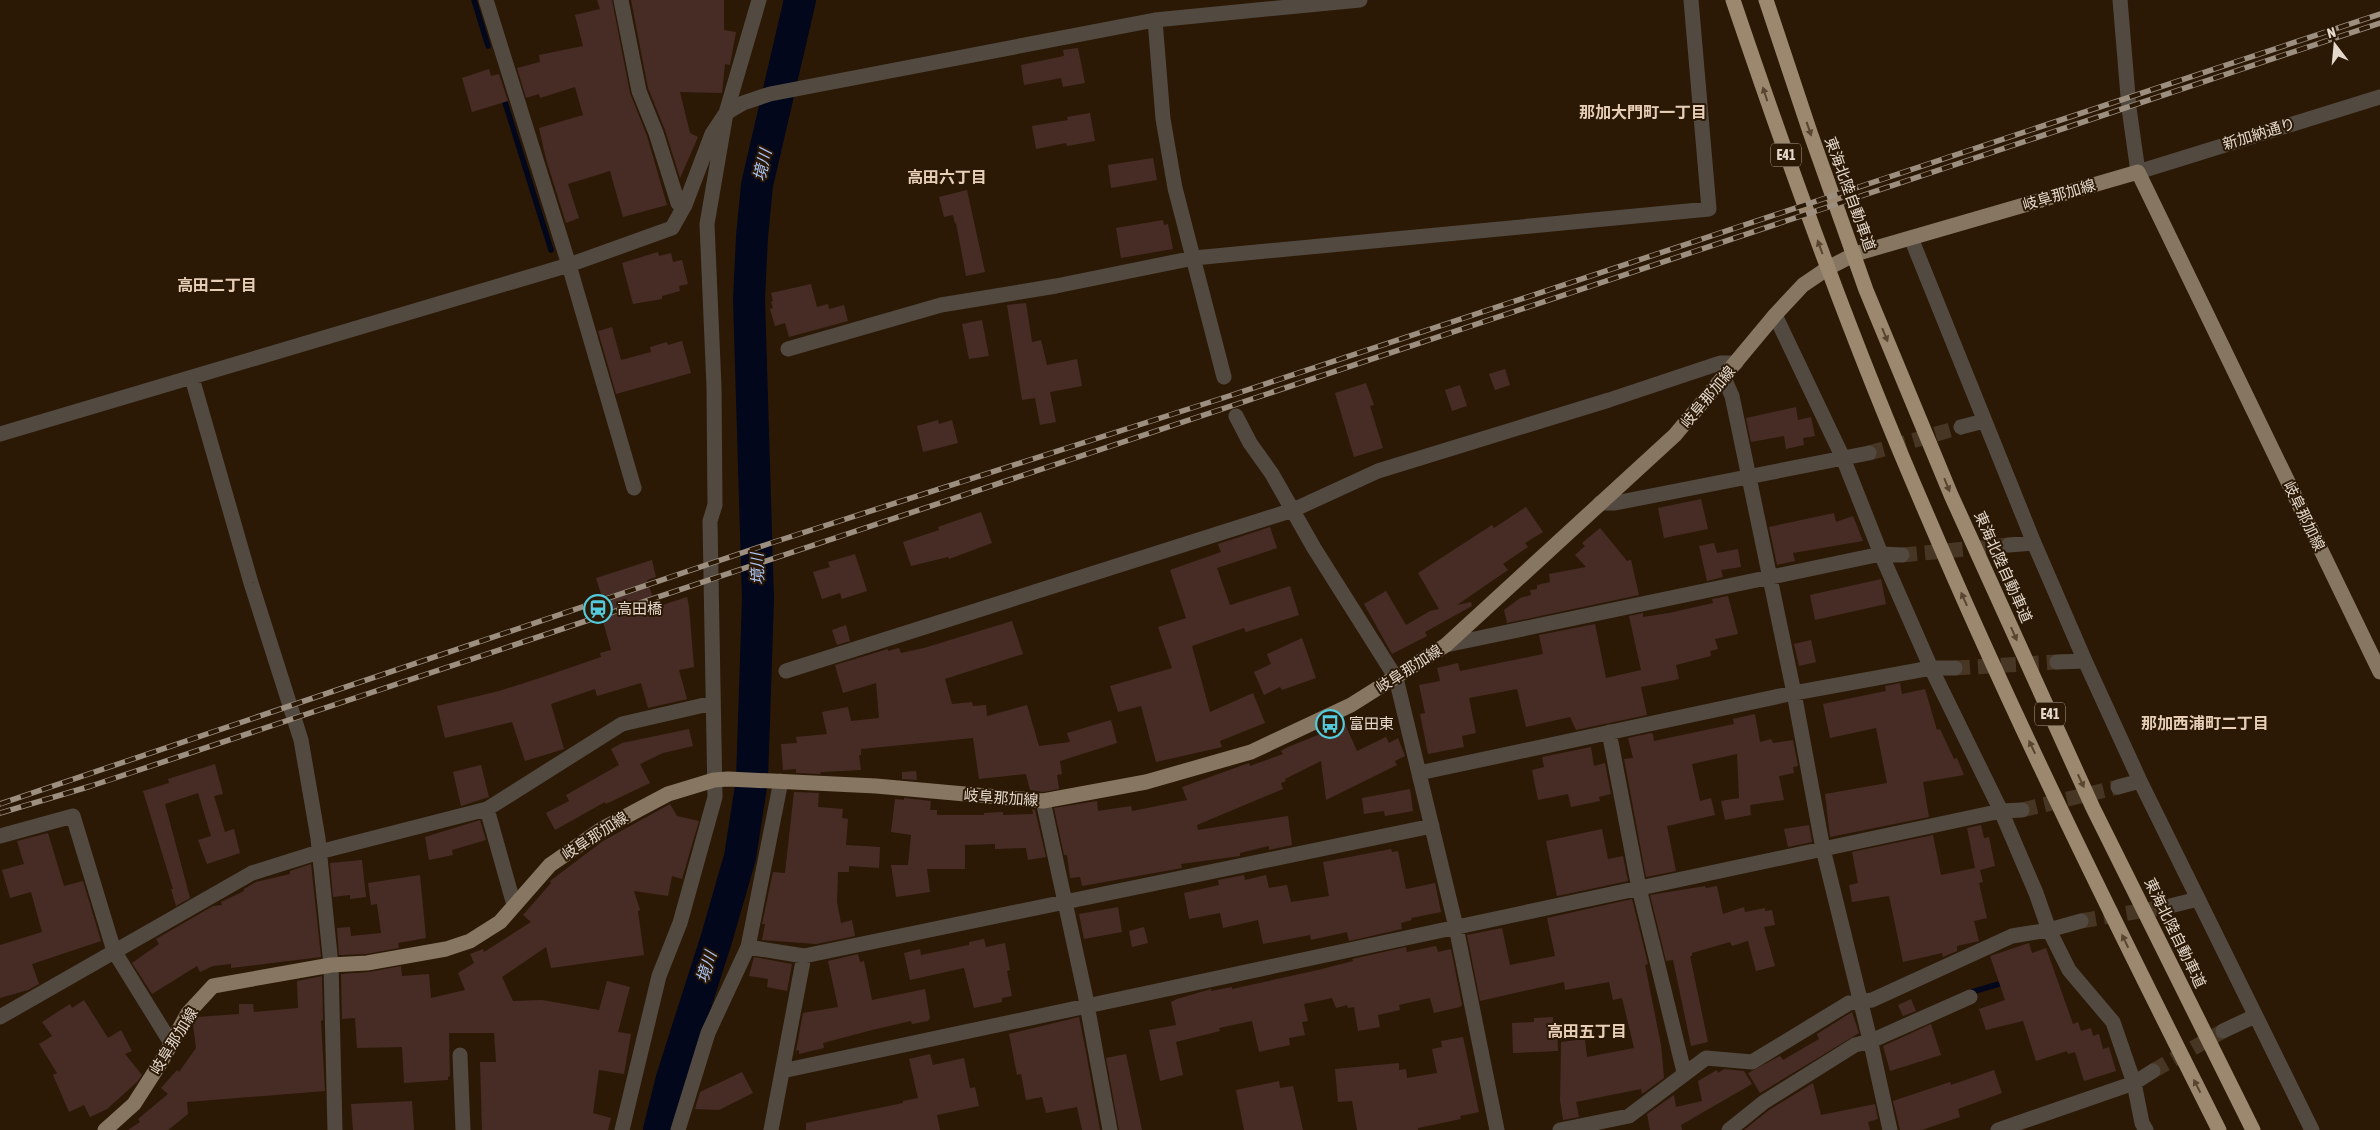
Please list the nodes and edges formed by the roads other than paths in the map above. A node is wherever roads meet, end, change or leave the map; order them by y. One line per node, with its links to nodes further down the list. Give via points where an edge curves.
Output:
1 (486, 0): 16 (street)
2 (621, 0): 13 (street, via 639,92 678,202)
3 (759, 0): 11 (street)
4 (1360, 0): 9 (street)
5 (1691, 0): 15 (street, via 1709,210)
6 (1734, 0): 100 (highway, E41, one-way to 6, via 1999,677 1926,515 1782,146)
7 (1766, 0): 101 (highway, 東海北陸自動車道 / E41, one-way to 101, via 1866,290 1951,495 2085,790)
8 (2120, 0): 12 (street)
9 (1155, 20): 11 (street, via 770,94); 15 (street, via 1163,119 1175,188)
10 (2380, 97): 12 (street, 新加納通り)
11 (726, 112): 13 (street, via 712,134); 47 (street, via 707,224 714,387 715,505 710,521)
12 (2138, 172): 14 (main road, 岐阜那加線); 44 (main road, 岐阜那加線)
13 (685, 205): 16 (street, via 672,228)
14 (1910, 238): 17 (main road, 岐阜那加線, via 1855,254 1828,268 1803,285); 24 (street)
15 (1194, 258): 18 (street, via 941,305); 20 (street)
16 (569, 265): 21 (street); 30 (street)
17 (1775, 315): 19 (main road, 岐阜那加線); 28 (street)
18 (788, 349)
19 (1736, 363): 22 (main road, 岐阜那加線); 32 (street, via 1720,363 1378,471)
20 (1224, 377)
21 (192, 378): 26 (street); 61 (street, via 251,583 301,740)
22 (1724, 378): 29 (street, via 1732,396); 31 (main road, 岐阜那加線, via 1676,435)
23 (1236, 416): 32 (street)
24 (1984, 421): 25 (street); 33 (street)
25 (1961, 427)
26 (0, 434)
27 (1869, 453): 28 (street)
28 (1843, 458): 29 (street); 35 (street)
29 (1749, 476): 31 (street, via 1615,503); 37 (street)
30 (634, 488)
31 (1600, 503): 38 (main road, 岐阜那加線)
32 (1293, 510): 43 (street); 45 (street)
33 (2034, 543): 34 (street); 39 (street)
34 (2010, 545)
35 (1881, 554): 36 (street); 37 (street); 41 (street)
36 (1902, 555)
37 (1771, 579): 38 (street); 46 (street)
38 (1446, 645): 45 (main road, 岐阜那加線)
39 (2085, 661): 40 (street); 52 (street)
40 (2057, 662)
41 (1931, 668): 42 (street); 46 (street); 57 (street)
42 (1955, 668)
43 (786, 671)
44 (2380, 672)
45 (1396, 678): 49 (street); 54 (main road, 岐阜那加線, via 1351,704 1250,752 1146,782)
46 (1794, 693): 48 (street); 60 (street)
47 (713, 703): 50 (street); 55 (street, via 622,724)
48 (1609, 732): 49 (street); 62 (street)
49 (1419, 773): 58 (street)
50 (721, 779): 51 (main road, 岐阜那加線); 65 (main road, 岐阜那加線, via 666,795 602,829 550,865); 91 (street, via 680,923 659,976)
51 (776, 781): 54 (main road, 岐阜那加線, via 876,786); 70 (street)
52 (2140, 781): 53 (street); 63 (street)
53 (2118, 787)
54 (1043, 802): 64 (street)
55 (487, 808): 61 (street); 65 (street)
56 (2022, 810): 57 (street)
57 (2001, 811): 60 (street); 69 (street)
58 (1432, 826): 64 (street); 68 (street)
59 (0, 836): 71 (street, via 73,816)
60 (1823, 849): 62 (street); 75 (street)
61 (320, 852): 71 (street, via 252,872); 73 (street)
62 (1639, 888): 68 (street); 84 (street)
63 (2198, 899): 66 (street); 77 (street)
64 (1065, 903): 72 (street); 76 (street)
65 (514, 905): 73 (main road, 岐阜那加線, via 500,922 470,941 367,963)
66 (2170, 906)
67 (2081, 921): 69 (street)
68 (1456, 927): 76 (street); 95 (street)
69 (2049, 930): 75 (street, via 2012,936 1872,1000); 86 (street, via 2069,970 2113,1022)
70 (748, 946): 72 (street); 92 (street, via 708,1033)
71 (114, 951): 78 (street); 81 (street)
72 (804, 956): 83 (street)
73 (331, 965): 81 (main road, 岐阜那加線, via 213,986 188,1013); 89 (street)
74 (1970, 997): 80 (street)
75 (1861, 1002): 80 (street); 84 (street, via 1849,1003 1752,1062 1706,1058)
76 (1086, 1006): 83 (street); 94 (street)
77 (2255, 1016): 79 (street); 102 (street)
78 (0, 1017)
79 (2223, 1031)
80 (1870, 1041): 97 (street, via 1855,1045 1764,1102); 98 (street)
81 (171, 1043): 88 (main road, 岐阜那加線, via 134,1104)
82 (460, 1055): 90 (street)
83 (782, 1071): 93 (street)
84 (1684, 1072): 96 (street, via 1629,1116)
85 (2153, 1072): 86 (street)
86 (2134, 1083): 87 (street); 99 (street)
87 (2142, 1128)
88 (105, 1130)
89 (335, 1130)
90 (463, 1130)
91 (622, 1130)
92 (678, 1130)
93 (771, 1130)
94 (1110, 1130)
95 (1497, 1130)
96 (1560, 1130)
97 (1729, 1130)
98 (1890, 1130)
99 (1998, 1130)
100 (2219, 1130)
101 (2253, 1130)
102 (2312, 1130)

